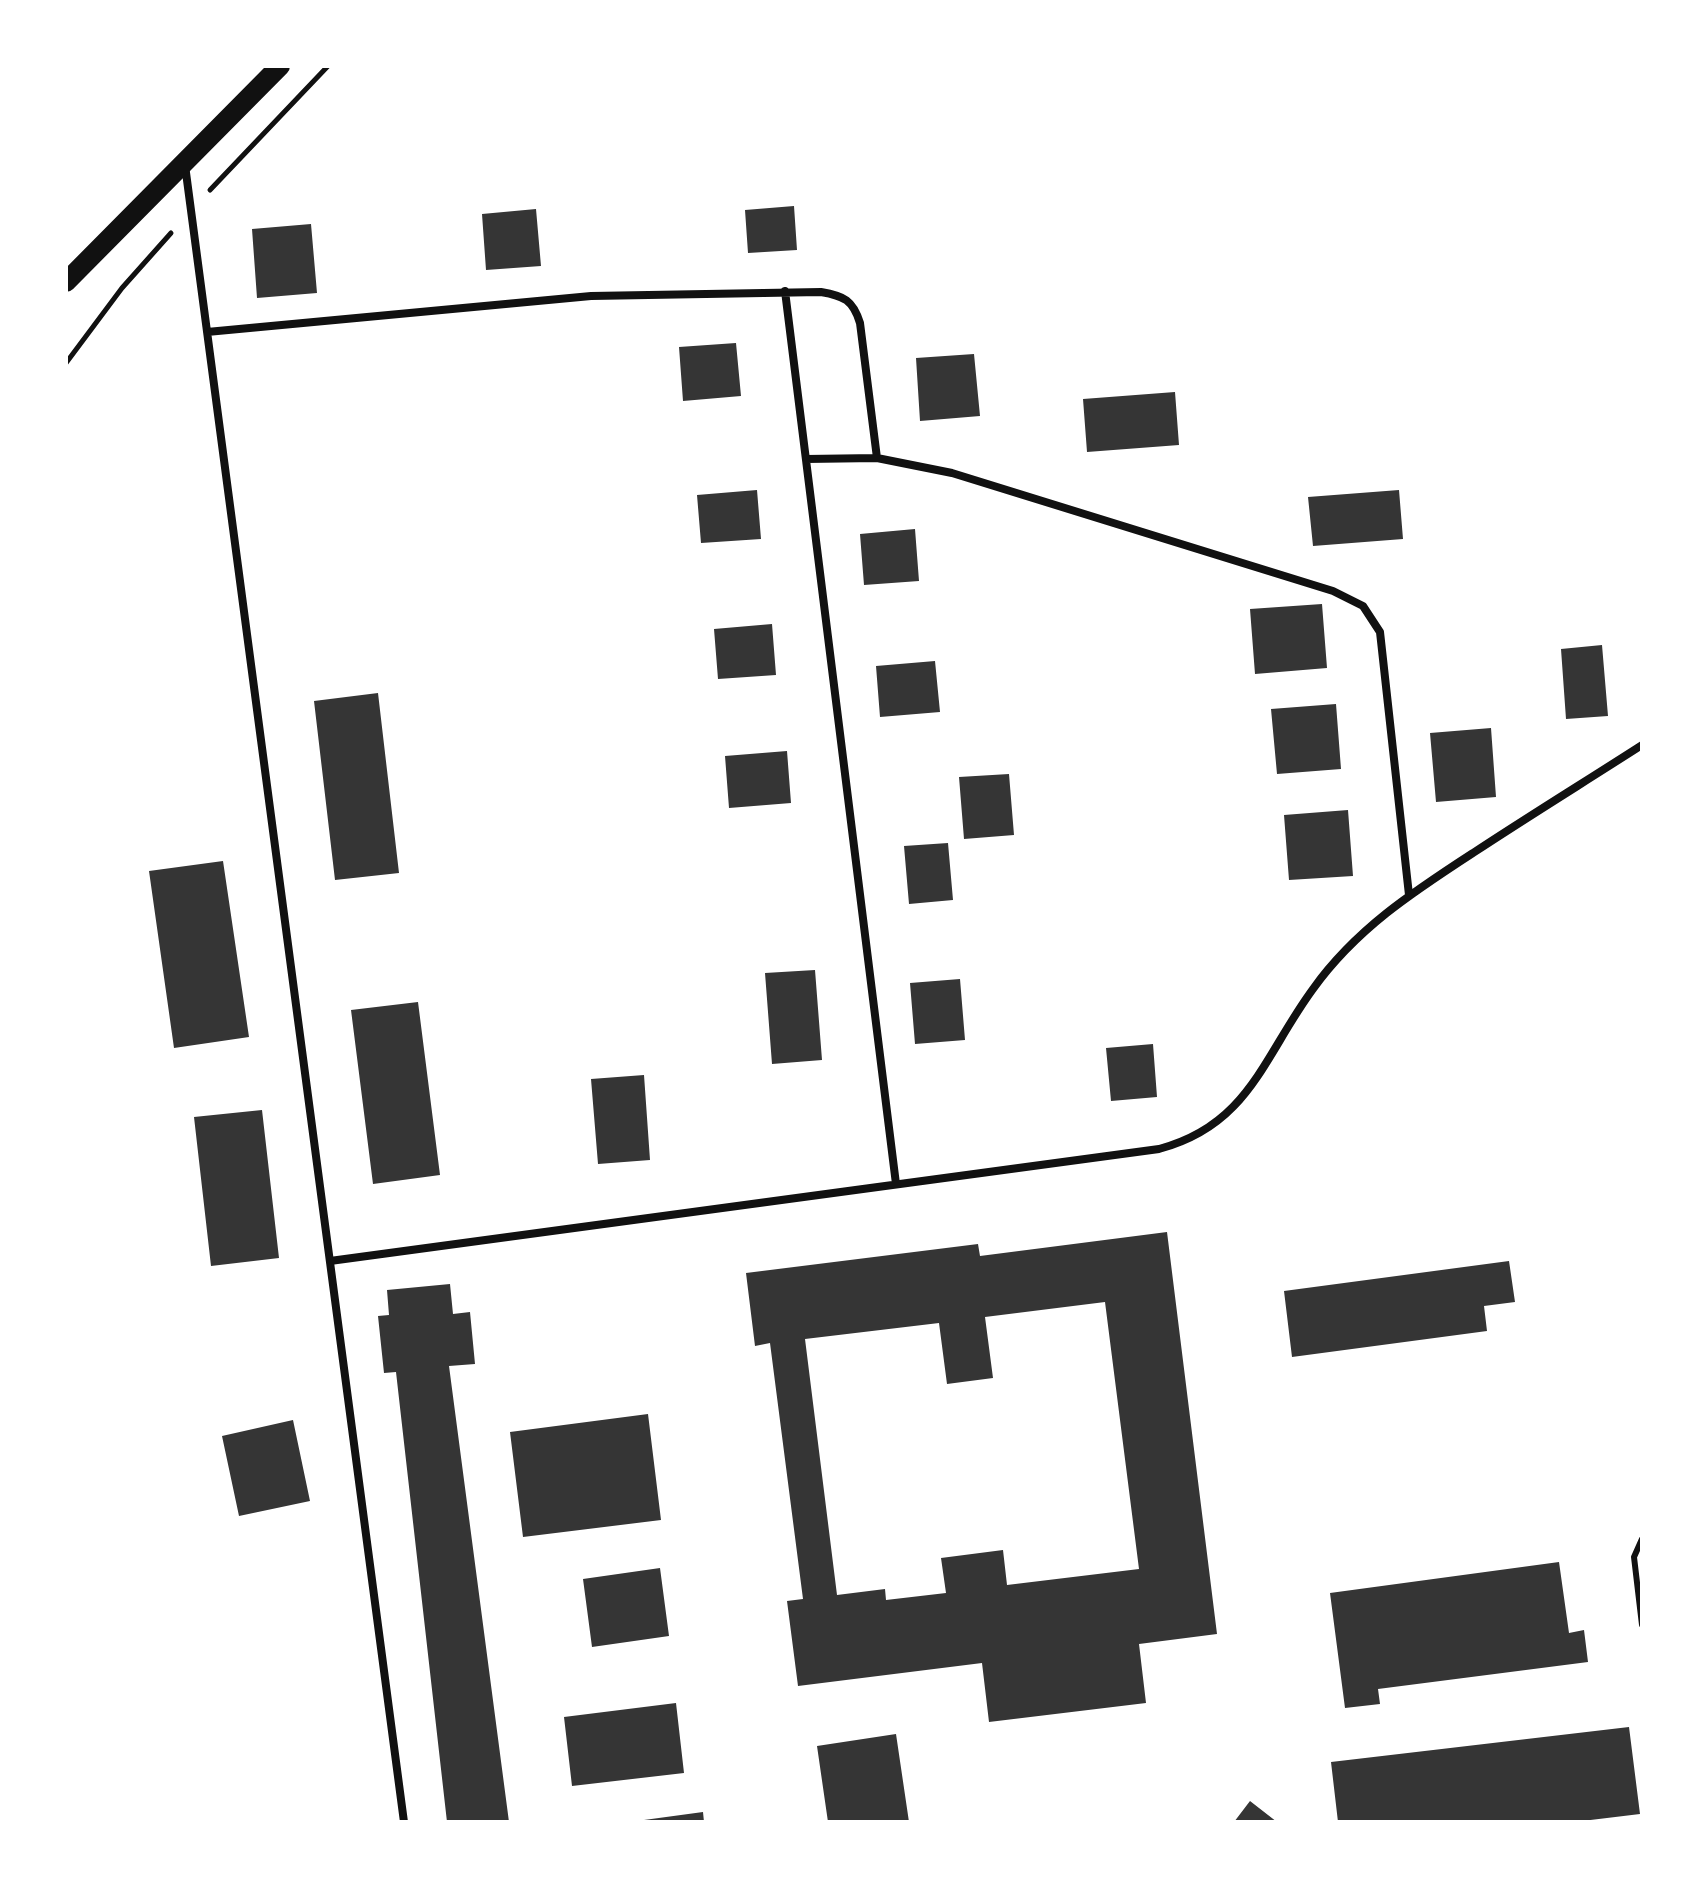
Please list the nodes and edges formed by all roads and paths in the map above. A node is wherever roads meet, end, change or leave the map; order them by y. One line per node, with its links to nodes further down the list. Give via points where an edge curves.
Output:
1 (280, 66): 2 (main road)
2 (184, 163): 3 (main road); 5 (street)
3 (66, 282)
4 (785, 291): 5 (street, via 534,300); 6 (street, via 844,296 855,307); 7 (street)
5 (207, 332): 11 (street)
6 (877, 458): 7 (street); 9 (street, via 968,478 1333,591 1363,606 1380,632)
7 (806, 459): 10 (street)
8 (1642, 745): 9 (street)
9 (1409, 895): 10 (street, via 1335,959 1248,1089 1207,1131 1159,1149)
10 (896, 1184): 11 (street)
11 (330, 1261): 14 (street)
12 (1642, 1539): 13 (lane, via 1634,1557)
13 (1642, 1625)
14 (404, 1822)

